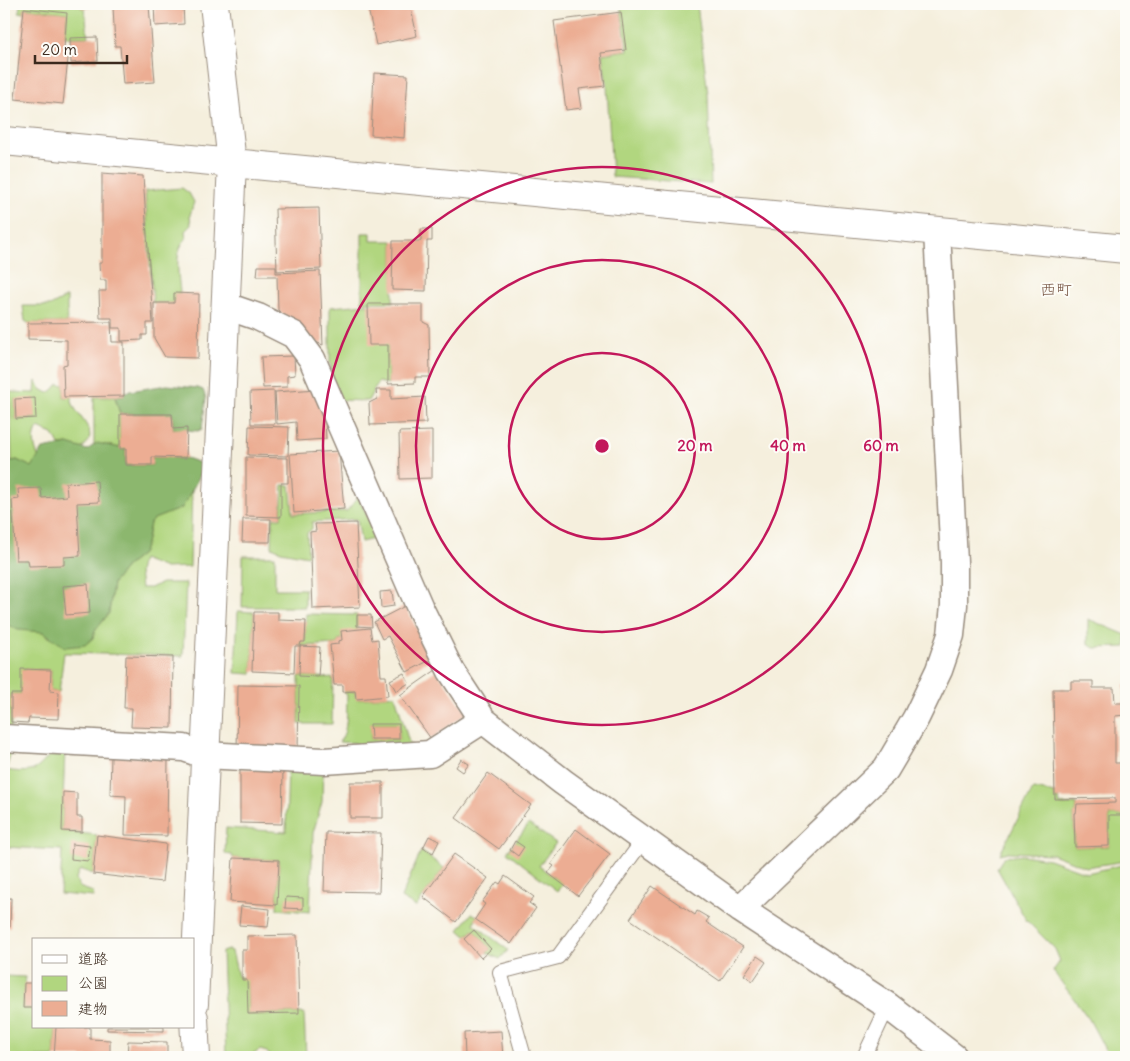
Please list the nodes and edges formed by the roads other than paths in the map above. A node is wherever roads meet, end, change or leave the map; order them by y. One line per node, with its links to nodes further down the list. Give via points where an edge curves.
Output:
1 (214, 4): 3 (street)
2 (4, 141): 3 (street)
3 (232, 163): 4 (street); 6 (street)
4 (937, 230): 5 (street); 11 (street, via 953,542 951,635 939,670 916,718 886,769)
5 (1126, 249)
6 (226, 306): 7 (street, via 294,335 312,359 420,608 451,671); 9 (street)
7 (484, 720): 9 (street, via 430,754 324,761); 10 (street, via 563,782)
8 (4, 738): 9 (street, via 184,748)
9 (204, 755): 12 (street)
10 (644, 839): 11 (street); 16 (lane, via 558,957 500,972)
11 (740, 909): 13 (street)
12 (195, 979)
13 (888, 1006): 17 (lane); 18 (street)
14 (195, 1028): 15 (street)
15 (196, 1057)
16 (524, 1057)
17 (864, 1057)
18 (954, 1057)

